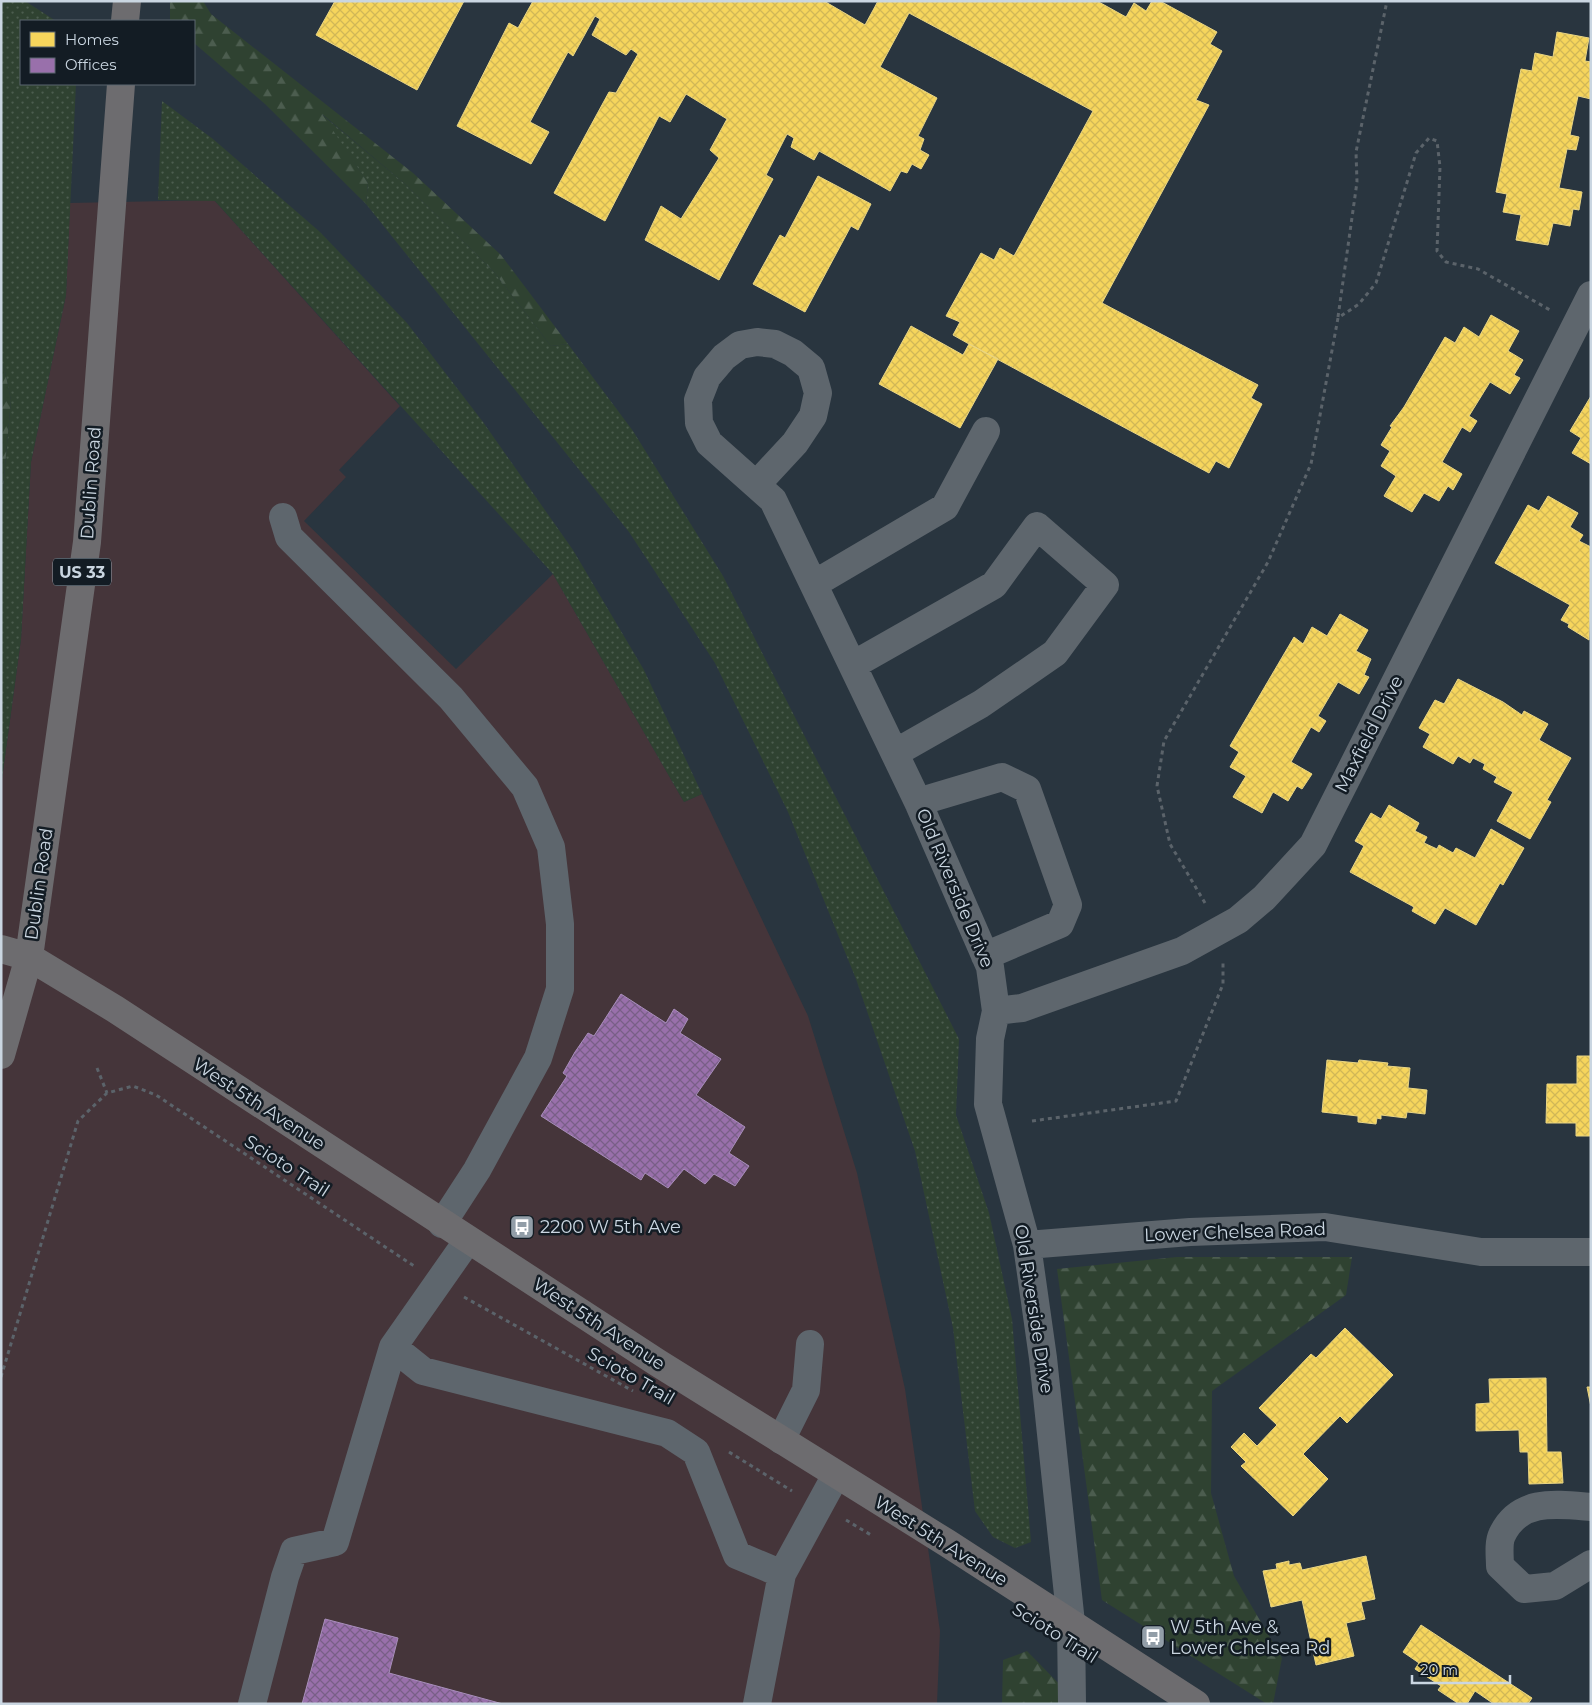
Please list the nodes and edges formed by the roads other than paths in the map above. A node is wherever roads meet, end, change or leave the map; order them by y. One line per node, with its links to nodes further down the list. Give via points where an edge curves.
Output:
1 (127, 1): 2 (main road)
2 (125, 20)
3 (121, 85): 13 (main road, Dublin Road / US 33, via 87,542)
4 (1591, 295): 15 (street, Maxfield Drive, via 1312,845 1264,898 1238,920 1182,951 1022,1008)
5 (986, 431): 8 (street, via 945,507)
6 (757, 484): 6 (street, Old Riverside Drive, via 795,443 813,416 818,393 811,368 775,344 757,342 740,345 724,357 707,377 698,400 699,422 710,443); 8 (street, Old Riverside Drive, via 773,500)
7 (284, 517): 17 (street, via 289,537 451,698 525,787 551,847 560,924 560,989 538,1058 477,1170)
8 (814, 584): 9 (street, Old Riverside Drive)
9 (853, 665): 10 (street, Old Riverside Drive); 10 (street, via 994,585 1037,526 1105,585 1055,653 981,704)
10 (894, 752): 11 (street, Old Riverside Drive)
11 (918, 802): 14 (street, Old Riverside Drive); 14 (street, via 1002,777 1027,789 1068,905 1060,924)
12 (1, 949): 13 (main road, West 5th Avenue)
13 (29, 956): 16 (main road, Dublin Road / US 33); 17 (main road, West 5th Avenue)
14 (985, 956): 15 (street, Old Riverside Drive, via 990,967)
15 (996, 1011): 19 (street, Old Riverside Drive, via 990,1039 988,1104)
16 (1, 1055)
17 (442, 1224): 18 (main road, West 5th Avenue)
18 (468, 1240): 22 (street); 23 (main road, West 5th Avenue)
19 (1027, 1245): 20 (street, Lower Chelsea Road, via 1190,1232 1325,1227 1481,1252); 28 (street, Old Riverside Drive, via 1054,1445)
20 (1591, 1252)
21 (810, 1344): 23 (street, via 806,1390)
22 (393, 1347): 27 (street, via 423,1371 667,1433 696,1452 737,1555); 29 (street, via 335,1542 294,1551)
23 (781, 1440): 24 (main road, West 5th Avenue)
24 (836, 1475): 27 (street); 28 (main road, West 5th Avenue)
25 (1591, 1507): 26 (street, via 1550,1503 1519,1512 1501,1536 1500,1566 1524,1589 1555,1586)
26 (1591, 1564)
27 (782, 1574): 30 (street)
28 (1070, 1623): 31 (street, Old Riverside Drive); 32 (main road, West 5th Avenue)
29 (252, 1704)
30 (757, 1704)
31 (1072, 1704)
32 (1196, 1704)

